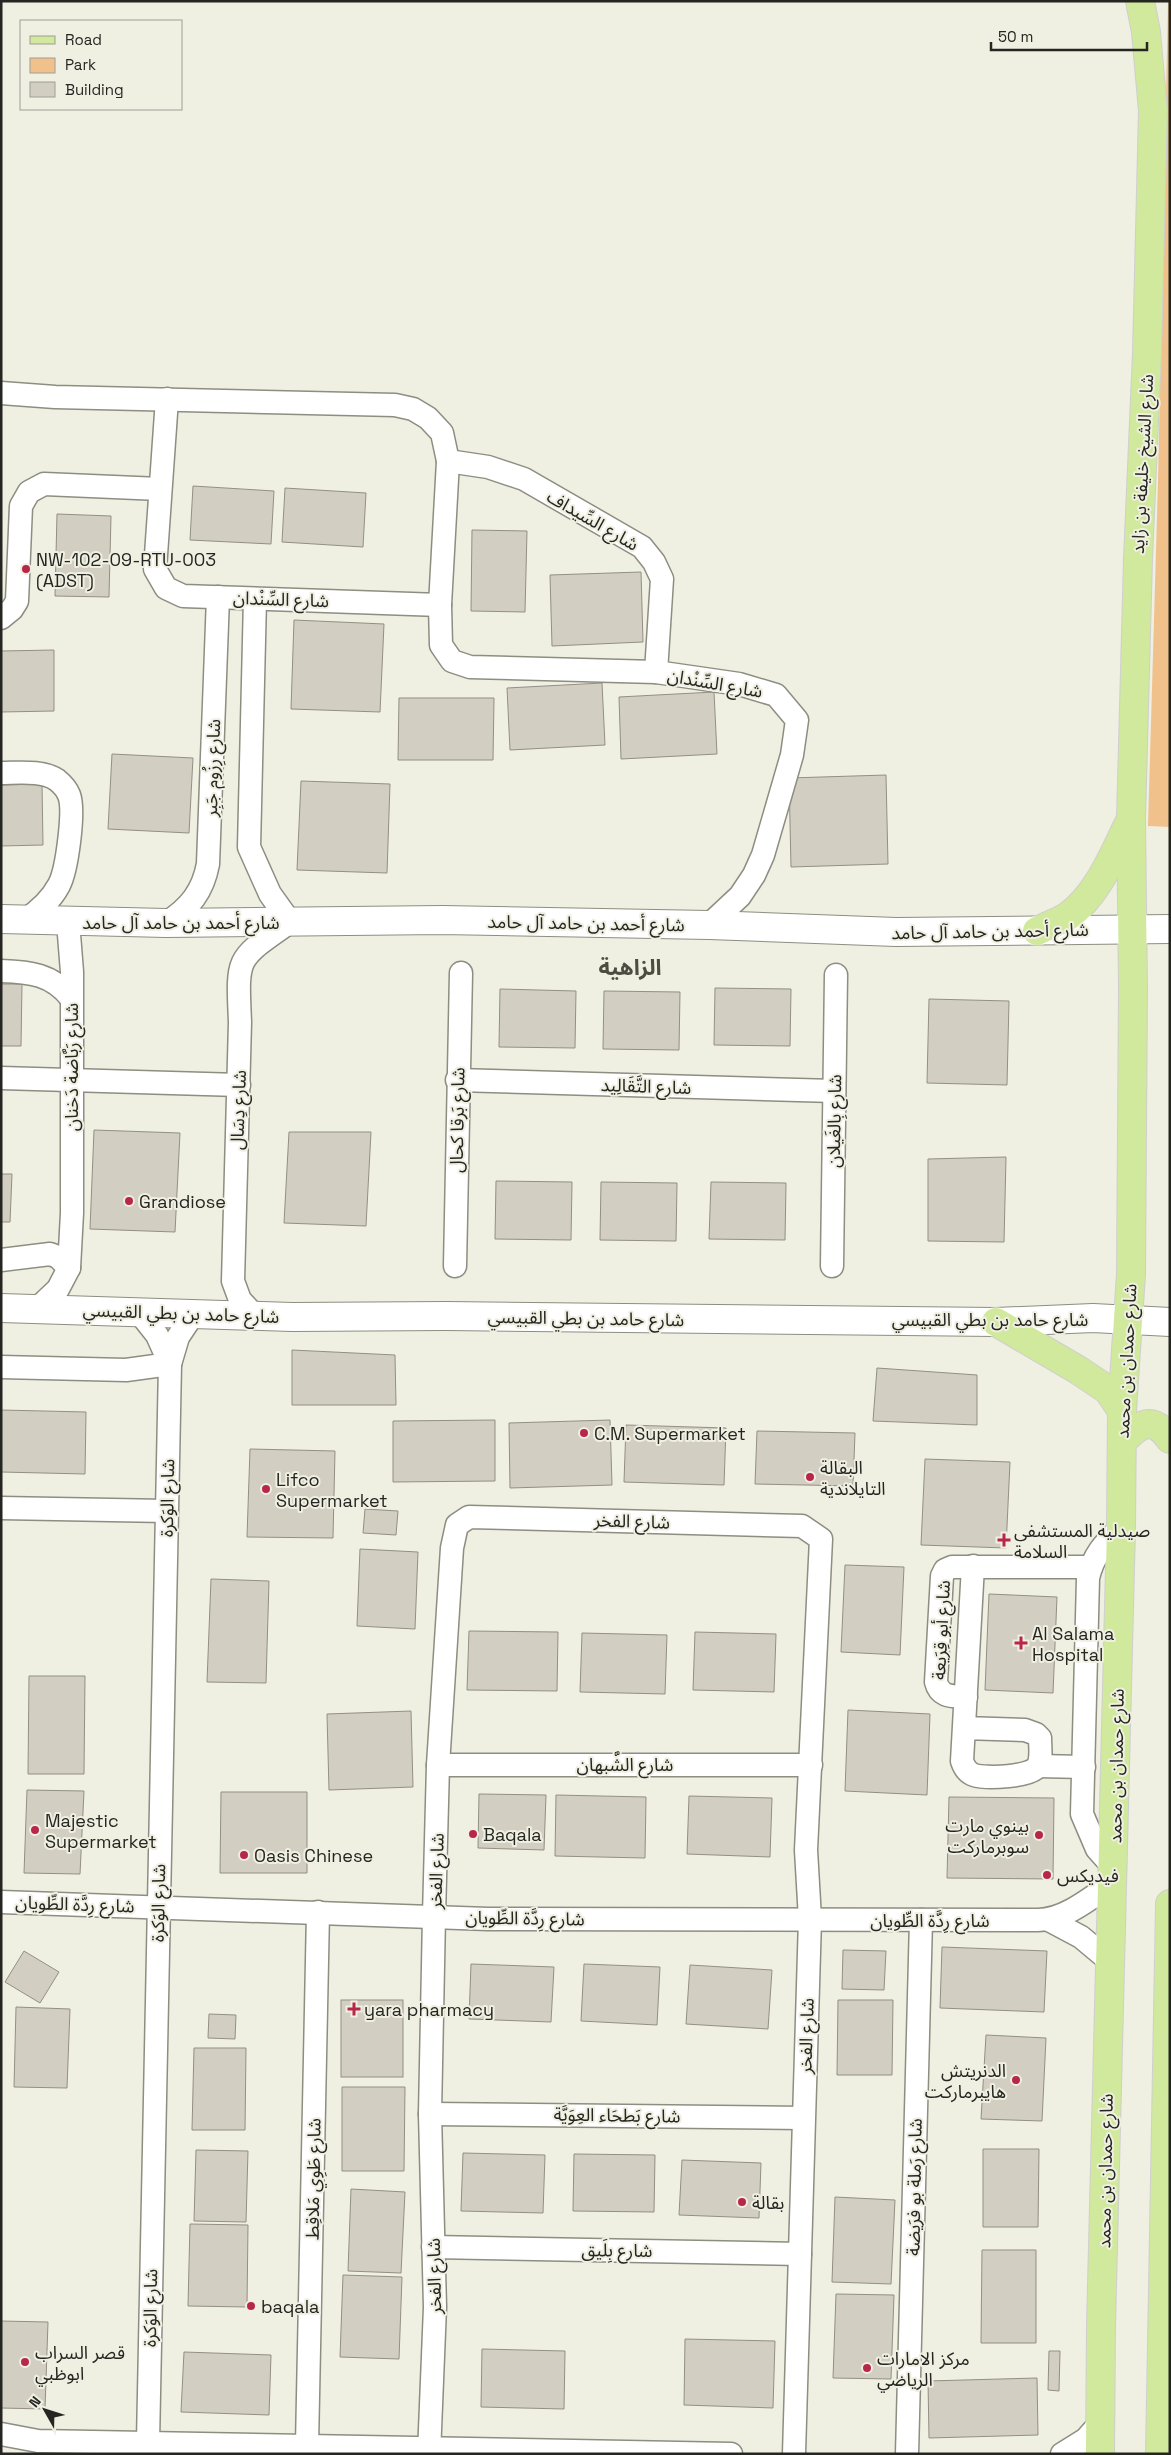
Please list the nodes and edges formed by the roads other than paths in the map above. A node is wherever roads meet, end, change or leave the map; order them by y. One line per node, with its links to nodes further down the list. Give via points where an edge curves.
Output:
1 (1140, 1): 3 (main road, شارع الشيخ خليفة بن زايد)
2 (1150, 1): 3 (main road)
3 (1146, 32): 14 (main road, شارع الشيخ خليفة بن زايد, via 1153,111)
4 (1, 393): 5 (street, شارع السِّنْدان)
5 (167, 398): 6 (street, شارع السِّنْدان, via 395,405 413,409 442,432); 7 (street, شارع السِّنْدان)
6 (448, 460): 10 (street, شارع السِّنْدان); 12 (street, شارع السِّيداف, via 488,467 524,480 642,547 662,579)
7 (160, 489): 8 (street, شارع السِّنْدان, via 155,569 166,588 183,596); 11 (street, via 44,484 30,492 21,506 17,601)
8 (218, 597): 9 (street, شارع السِّنْدان); 18 (street, شارع رِزُوم جَبِر, via 208,864 205,878 190,904)
9 (255, 599): 10 (street, شارع السِّنْدان); 17 (street, via 249,847 270,894)
10 (440, 605): 12 (street, شارع السِّنْدان, via 441,645 452,661 470,667)
11 (1, 618)
12 (656, 672): 19 (street, شارع السِّنْدان, via 739,684 776,695 797,720 792,755 763,855 740,896)
13 (1, 773): 15 (street, via 47,775 69,795 72,806 64,873 59,885 45,905)
14 (1131, 819): 20 (main road, شارع الشيخ خليفة بن زايد); 22 (main road, via 1106,868 1078,908)
15 (13, 920): 16 (main road, شارع أحمد بن حامد آل حامد)
16 (68, 922): 18 (main road, شارع أحمد بن حامد آل حامد); 26 (street, شارع رَبَّاضة دَخنان, via 72,955)
17 (290, 922): 18 (main road, شارع أحمد بن حامد آل حامد); 19 (main road, شارع أحمد بن حامد آل حامد, via 442,920); 30 (street, شارع دِسَال, via 243,959 238,979)
18 (166, 923)
19 (709, 925): 22 (main road, شارع أحمد بن حامد آل حامد, via 896,932)
20 (1132, 928): 21 (main road, شارع أحمد بن حامد آل حامد); 22 (main road, شارع أحمد بن حامد آل حامد); 43 (main road, شارع حمدان بن محمد, via 1131,1274)
21 (1170, 929)
22 (1037, 931)
23 (1, 971): 26 (street, via 44,976)
24 (461, 973): 29 (street, شارع بَرقا كحال)
25 (836, 976): 31 (street, شارع بِالغَيلان)
26 (71, 998): 28 (street, شارع رَبَّاضة دَخنان)
27 (1, 1078): 28 (street)
28 (71, 1080): 30 (street); 32 (street, شارع رَبَّاضة دَخنان)
29 (458, 1080): 31 (street, شارع التَّقَالِيد); 35 (street, شارع بَرقا كحال)
30 (239, 1085): 42 (street, شارع دِسَال, via 235,1286 240,1300)
31 (834, 1091): 36 (street, شارع بِالغَيلان)
32 (72, 1212): 33 (street, شارع رَبَّاضة دَخنان, via 61,1236); 37 (street, شارع رَبَّاضة دَخنان)
33 (46, 1254): 34 (street); 37 (street, via 58,1257)
34 (1, 1260)
35 (454, 1266)
36 (832, 1266)
37 (69, 1268): 39 (street, شارع رَبَّاضة دَخنان, via 58,1289)
38 (1, 1308): 39 (main road, شارع حامد بن بطي القبيسي)
39 (38, 1308): 40 (main road, شارع حامد بن بطي القبيسي)
40 (138, 1311): 41 (main road, شارع حامد بن بطي القبيسي); 46 (street, شارع الوَكرة, via 157,1336)
41 (194, 1313): 42 (main road, شارع حامد بن بطي القبيسي); 46 (street, شارع الوَكرة, via 178,1337)
42 (254, 1315): 44 (main road, شارع حامد بن بطي القبيسي)
43 (1127, 1320): 44 (main road, شارع حامد بن بطي القبيسي, via 1093,1318); 45 (main road, شارع حامد بن بطي القبيسي); 48 (main road, شارع حمدان بن محمد)
44 (996, 1322): 48 (main road, via 1108,1390)
45 (1170, 1322)
46 (170, 1364): 47 (street, via 126,1370); 52 (street, شارع الوَكرة)
47 (1, 1368)
48 (1122, 1411): 50 (main road, شارع حمدان بن محمد)
49 (1170, 1438): 50 (main road, via 1159,1426 1148,1424 1134,1430)
50 (1122, 1442): 53 (main road, شارع حمدان بن محمد)
51 (1, 1508): 52 (street)
52 (166, 1511): 65 (street, شارع الوَكرة)
53 (1121, 1528): 55 (street, via 1106,1541); 62 (main road, شارع حمدان بن محمد)
54 (973, 1566): 55 (street, شارع أبو قِرَيعة); 56 (street, شارع أبو قِرَيعة); 56 (street, شارع أبو قِرَيعة, via 948,1568 942,1576 936,1682 947,1696)
55 (1091, 1567): 61 (street, via 1088,1578)
56 (966, 1697): 57 (street, شارع أبو قِرَيعة)
57 (964, 1728): 60 (street, via 1031,1731 1040,1738); 60 (street, شارع أبو قِرَيعة, via 962,1761 969,1772 975,1775 1024,1775)
58 (438, 1765): 59 (street, شارع الشَّبهان); 59 (street, شارع الفخر, via 452,1548 457,1525 469,1517 802,1526 821,1539); 68 (street, شارع الفخر)
59 (811, 1766): 69 (street, شارع الفخر, via 806,1850)
60 (1038, 1766): 61 (street, شارع أبو قِرَيعة)
61 (1084, 1767): 62 (street, via 1082,1814 1085,1826)
62 (1114, 1875): 71 (street, شارع رِدَّة الطِّويان, via 1084,1903); 72 (main road, شارع حمدان بن محمد)
63 (1, 1902): 65 (street, شارع رِدَّة الطِّويان)
64 (1170, 1904): 66 (main road)
65 (158, 1907): 67 (street, شارع رِدَّة الطِّويان); 82 (street, شارع الوَكرة)
66 (1170, 1911): 73 (main road)
67 (318, 1912): 68 (street, شارع رِدَّة الطِّويان); 83 (street, شارع طَوِي مَلاقِط)
68 (434, 1916): 69 (street, شارع رِدَّة الطِّويان); 74 (street, شارع الفخر)
69 (810, 1920): 70 (street, شارع رِدَّة الطِّويان); 75 (street, شارع الفخر)
70 (921, 1920): 71 (street, شارع رِدَّة الطِّويان); 90 (street, شارع رَملة بو فرَيضة)
71 (1049, 1920): 72 (street, شارع رِدَّة الطِّويان, via 1081,1937)
72 (1111, 1962): 79 (main road, شارع حمدان بن محمد)
73 (1169, 2010): 78 (main road)
74 (430, 2114): 75 (street, شارع بَطحَاء العِوَيَّة); 76 (street, شارع الفخر)
75 (803, 2118): 77 (street, شارع الفخر)
76 (433, 2247): 77 (street, شارع بِلَيق); 86 (street, شارع الفخر, via 435,2307)
77 (800, 2254): 89 (street, شارع الفخر)
78 (1166, 2379): 85 (main road)
79 (1101, 2422): 91 (street, via 1086,2439); 92 (main road, شارع حمدان بن محمد)
80 (1, 2434): 81 (street, via 38,2441)
81 (58, 2440): 82 (street); 87 (street)
82 (148, 2442): 84 (street)
83 (308, 2445): 84 (street); 86 (street)
84 (273, 2449)
85 (1163, 2449)
86 (429, 2451): 88 (street)
87 (38, 2454)
88 (731, 2454)
89 (794, 2454)
90 (907, 2454)
91 (1062, 2454)
92 (1100, 2454)

